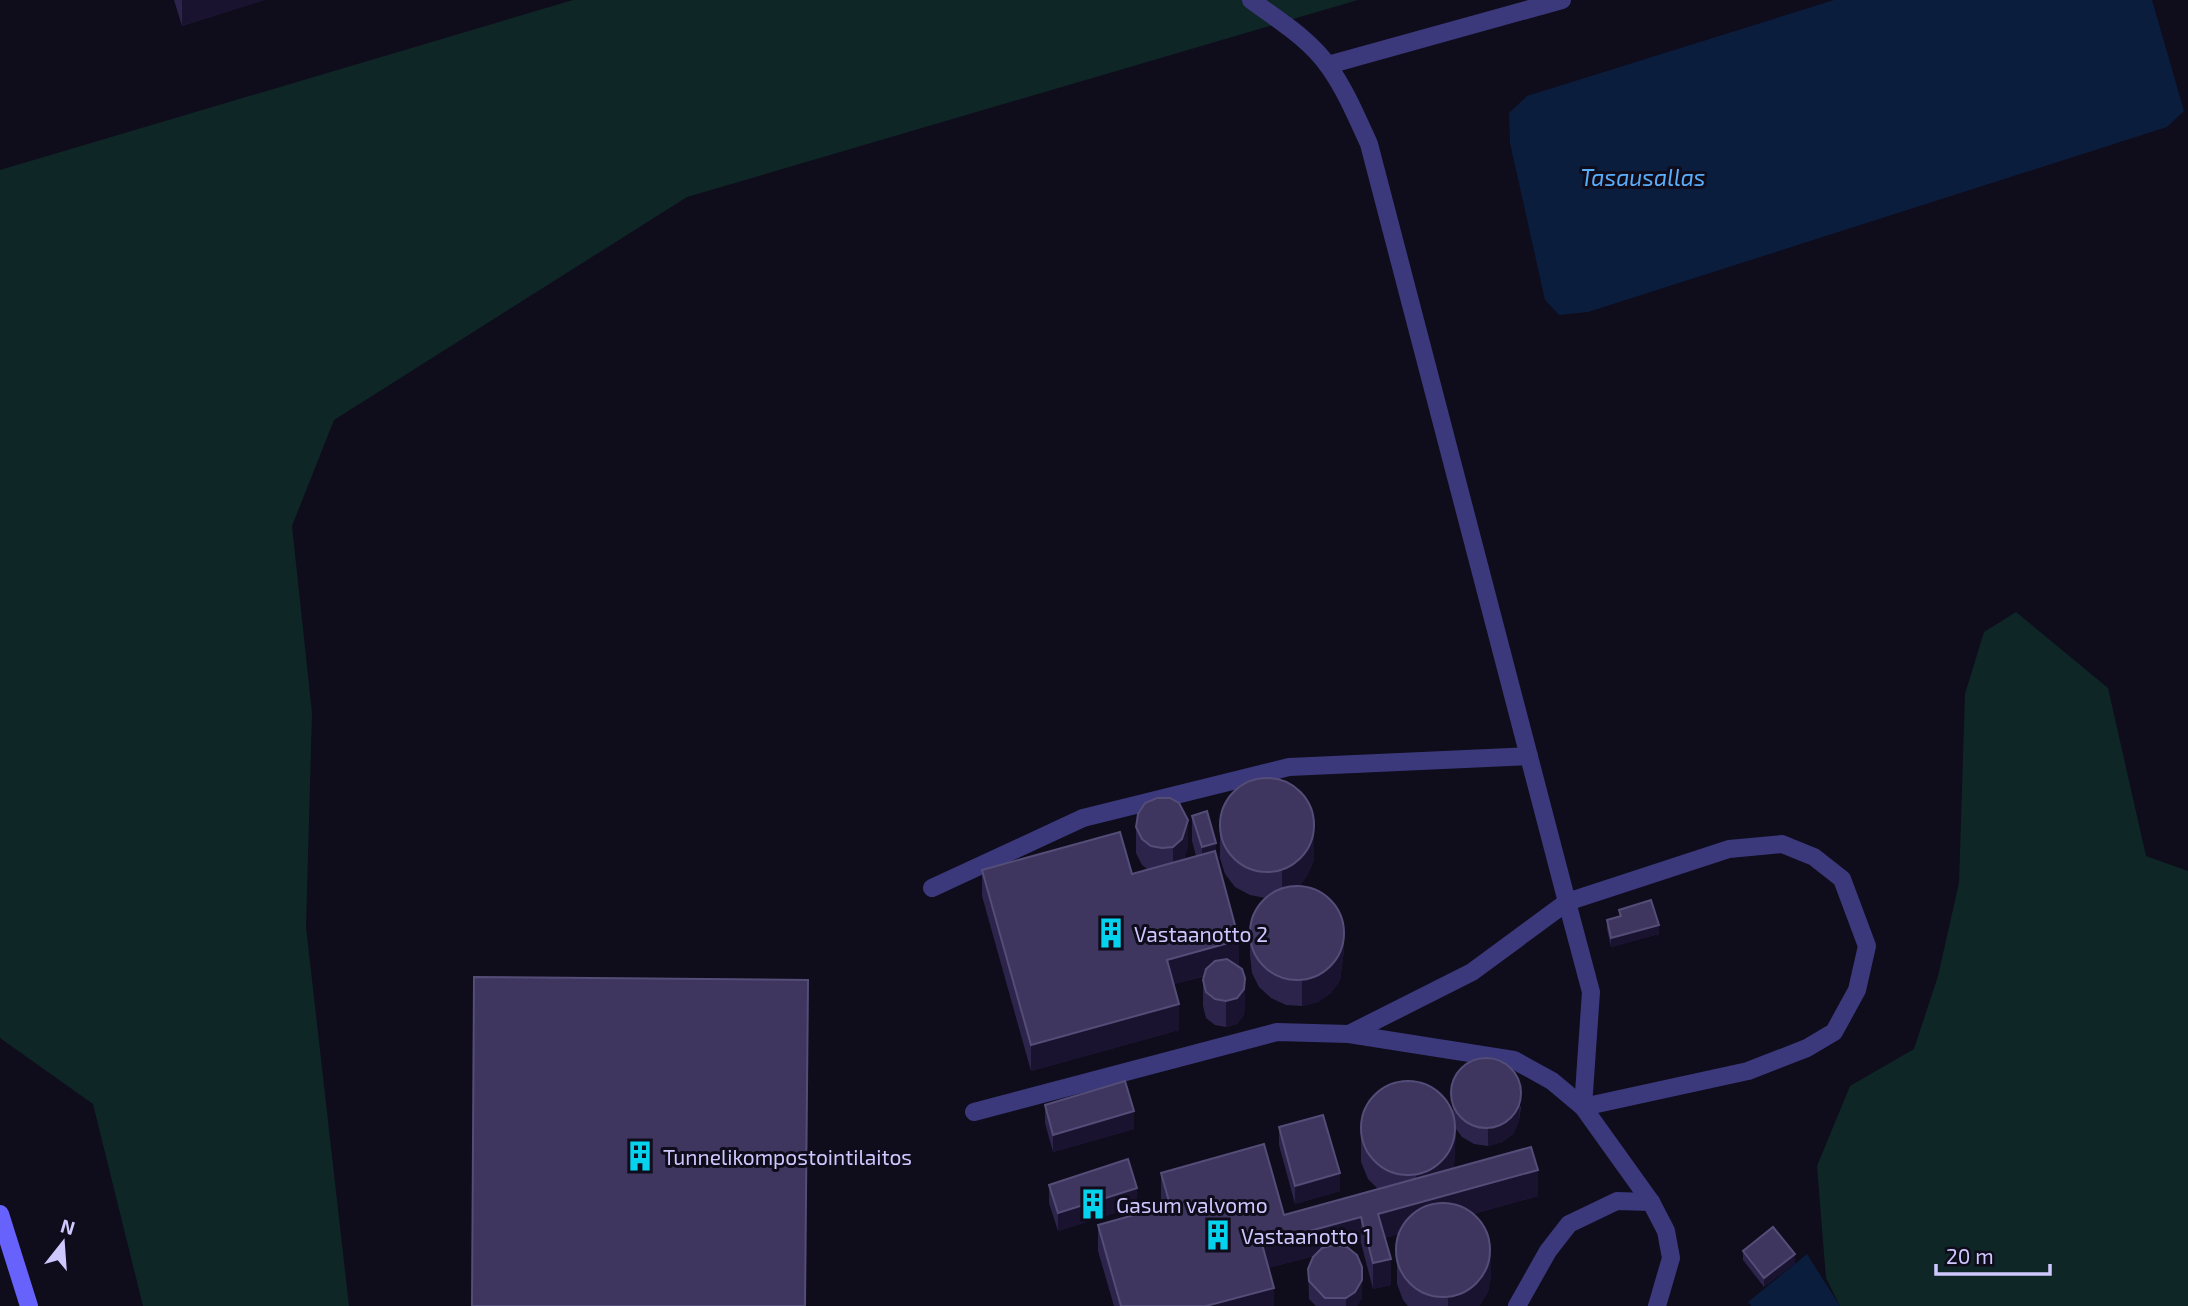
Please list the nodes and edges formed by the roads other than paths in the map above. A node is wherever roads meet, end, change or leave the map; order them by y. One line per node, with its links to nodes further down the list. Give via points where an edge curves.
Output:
1 (1251, 0): 3 (lane)
2 (1562, 0): 3 (lane)
3 (1328, 65): 4 (lane, via 1369,144)
4 (1529, 756): 5 (lane, via 1289,767 1083,818); 6 (lane)
5 (932, 888)
6 (1567, 902): 7 (lane, via 1472,972); 8 (lane, via 1591,992); 8 (lane, via 1729,849 1782,844 1814,858 1842,879 1867,946 1857,990 1834,1032 1807,1048 1748,1071)
7 (1349, 1034): 8 (lane, via 1514,1060 1552,1081); 9 (lane, via 1277,1032)
8 (1583, 1107): 10 (lane)
9 (974, 1112)
10 (1651, 1202): 13 (lane, via 1617,1201 1569,1224); 14 (lane, via 1666,1231 1671,1258)
11 (0, 1214): 12 (street)
12 (29, 1306)
13 (1517, 1306)
14 (1657, 1306)

